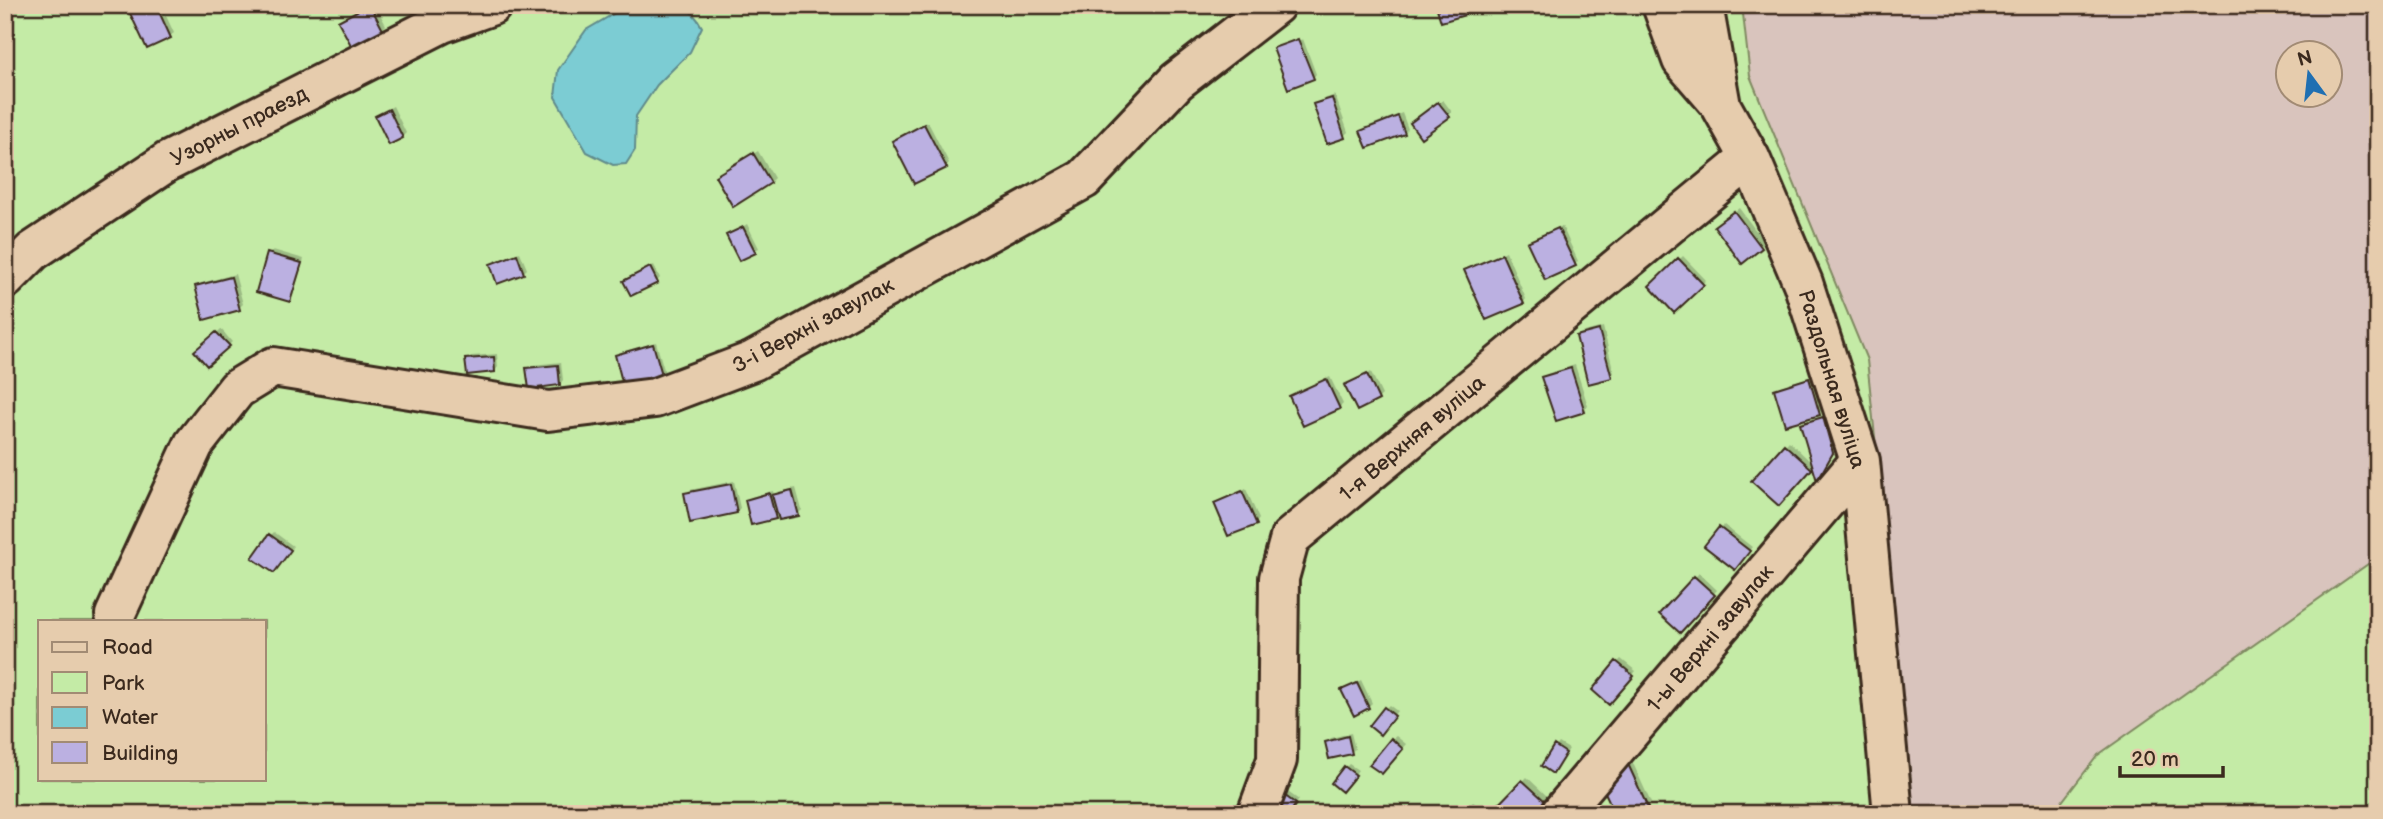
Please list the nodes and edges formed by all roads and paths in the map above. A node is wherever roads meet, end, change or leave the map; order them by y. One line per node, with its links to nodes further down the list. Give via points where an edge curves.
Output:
1 (492, 5): 7 (street, Узорны праезд, via 442,23 167,162 33,251)
2 (1275, 5): 9 (street, 3-і Верхні завулак, via 1177,81 1084,179 754,361 655,398 548,411 273,368 237,389 194,444)
3 (1662, 5): 5 (street, via 1682,60)
4 (1703, 5): 5 (street, Раздольная вуліца)
5 (1721, 106): 6 (street, Раздольная вуліца)
6 (1750, 158): 8 (street, Раздольная вуліца, via 1803,283); 10 (street, 1-я Верхняя вуліца, via 1290,538 1279,579 1277,761)
7 (5, 279)
8 (1860, 461): 11 (street, 1-ы Верхні завулак); 12 (street, Раздольная вуліца)
9 (115, 615)
10 (1257, 814)
11 (1560, 814)
12 (1893, 814)

